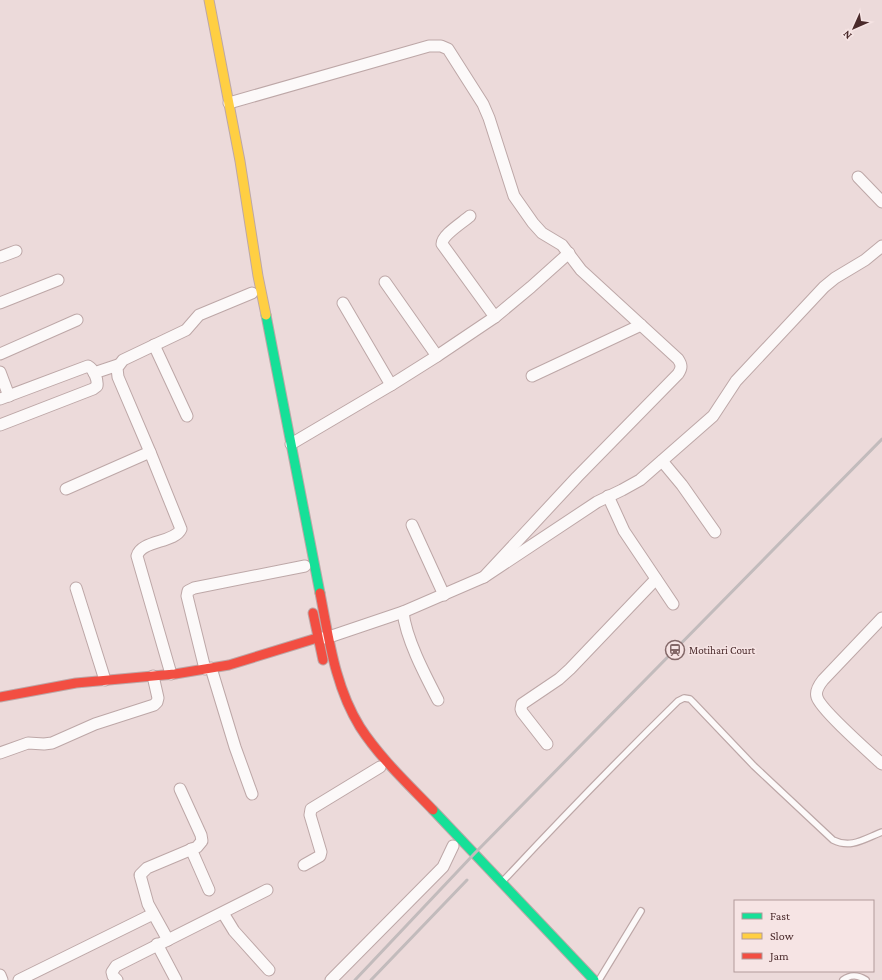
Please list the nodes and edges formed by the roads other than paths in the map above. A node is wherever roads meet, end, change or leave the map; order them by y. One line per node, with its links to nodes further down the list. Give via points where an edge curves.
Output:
1 (209, 0): 2 (main road)
2 (229, 103): 9 (street, via 429,46 448,49 483,104 518,202 537,228); 30 (main road, via 258,276)
3 (858, 176): 4 (street)
4 (882, 202)
5 (470, 216): 16 (street, via 443,238 442,244)
6 (882, 246): 32 (street, via 824,287 736,381 713,416)
7 (244, 248): 13 (main road)
8 (16, 251): 10 (street)
9 (569, 253): 16 (street); 18 (street, via 581,270)
10 (0, 257)
11 (58, 280): 14 (street)
12 (385, 282): 21 (street)
13 (253, 297): 19 (street, via 199,315 186,330)
14 (0, 303)
15 (343, 303): 26 (street)
16 (495, 317): 21 (street)
17 (77, 320): 20 (street)
18 (640, 325): 25 (street); 38 (street, via 678,359 681,363 680,370)
19 (154, 345): 22 (street); 28 (street)
20 (0, 354)
21 (437, 356): 26 (street)
22 (118, 365): 24 (street); 31 (street, via 118,377)
23 (0, 372): 27 (street)
24 (94, 373): 27 (street, via 90,367 84,367); 29 (street, via 98,384 93,389)
25 (532, 376)
26 (391, 385): 30 (street)
27 (5, 398)
28 (187, 416)
29 (0, 424)
30 (291, 444): 46 (main road)
31 (150, 452): 33 (street); 50 (street, via 181,529 176,534 140,550 137,556)
32 (662, 461): 34 (street, via 635,483); 36 (street)
33 (66, 489)
34 (608, 496): 38 (street); 39 (street, via 624,531)
35 (412, 525): 41 (street)
36 (715, 532)
37 (305, 566): 48 (street, via 188,591 187,596)
38 (484, 577): 41 (street)
39 (656, 579): 43 (street); 58 (street, via 570,669 522,704 522,712)
40 (76, 588): 52 (street)
41 (444, 595): 44 (street)
42 (311, 602): 47 (main road)
43 (673, 604)
44 (403, 612): 46 (street); 55 (street, via 404,622 425,675)
45 (882, 618): 60 (street, via 823,680 816,692 817,698 828,712)
46 (329, 637): 47 (street); 68 (main road, via 346,698 354,717 372,744)
47 (317, 638): 48 (main road, via 229,665); 49 (main road)
48 (208, 668): 50 (main road); 63 (street)
49 (325, 670)
50 (171, 674): 51 (main road)
51 (154, 676): 52 (main road); 59 (street, via 158,698 154,704 95,724 52,743 28,743)
52 (105, 680): 54 (main road)
53 (331, 684): 56 (main road)
54 (0, 697)
55 (438, 700)
56 (341, 711)
57 (346, 721): 61 (main road)
58 (547, 744)
59 (0, 753)
60 (882, 764)
61 (382, 770): 67 (street, via 310,809 322,852 320,856)
62 (180, 788): 66 (street, via 202,838 199,845)
63 (252, 794)
64 (882, 832): 68 (lane, via 847,845 832,840 754,766 690,699 684,698 678,701 603,776)
65 (453, 846): 82 (street, via 443,867)
66 (191, 849): 69 (street); 73 (street, via 142,872 145,895)
67 (304, 865)
68 (501, 883): 83 (main road)
69 (209, 890)
70 (267, 890): 72 (street)
71 (641, 911): 84 (lane)
72 (223, 913): 74 (street); 76 (street, via 234,932)
73 (153, 914): 74 (street); 79 (street)
74 (168, 940): 75 (street)
75 (157, 944): 80 (street, via 114,968 112,974); 81 (street)
76 (268, 970)
77 (0, 975): 78 (street)
78 (2, 980)
79 (19, 980)
80 (117, 980)
81 (176, 980)
82 (331, 980)
83 (594, 980)
84 (599, 980)
85 (843, 980): 86 (lane, via 860,976)
86 (866, 980)

